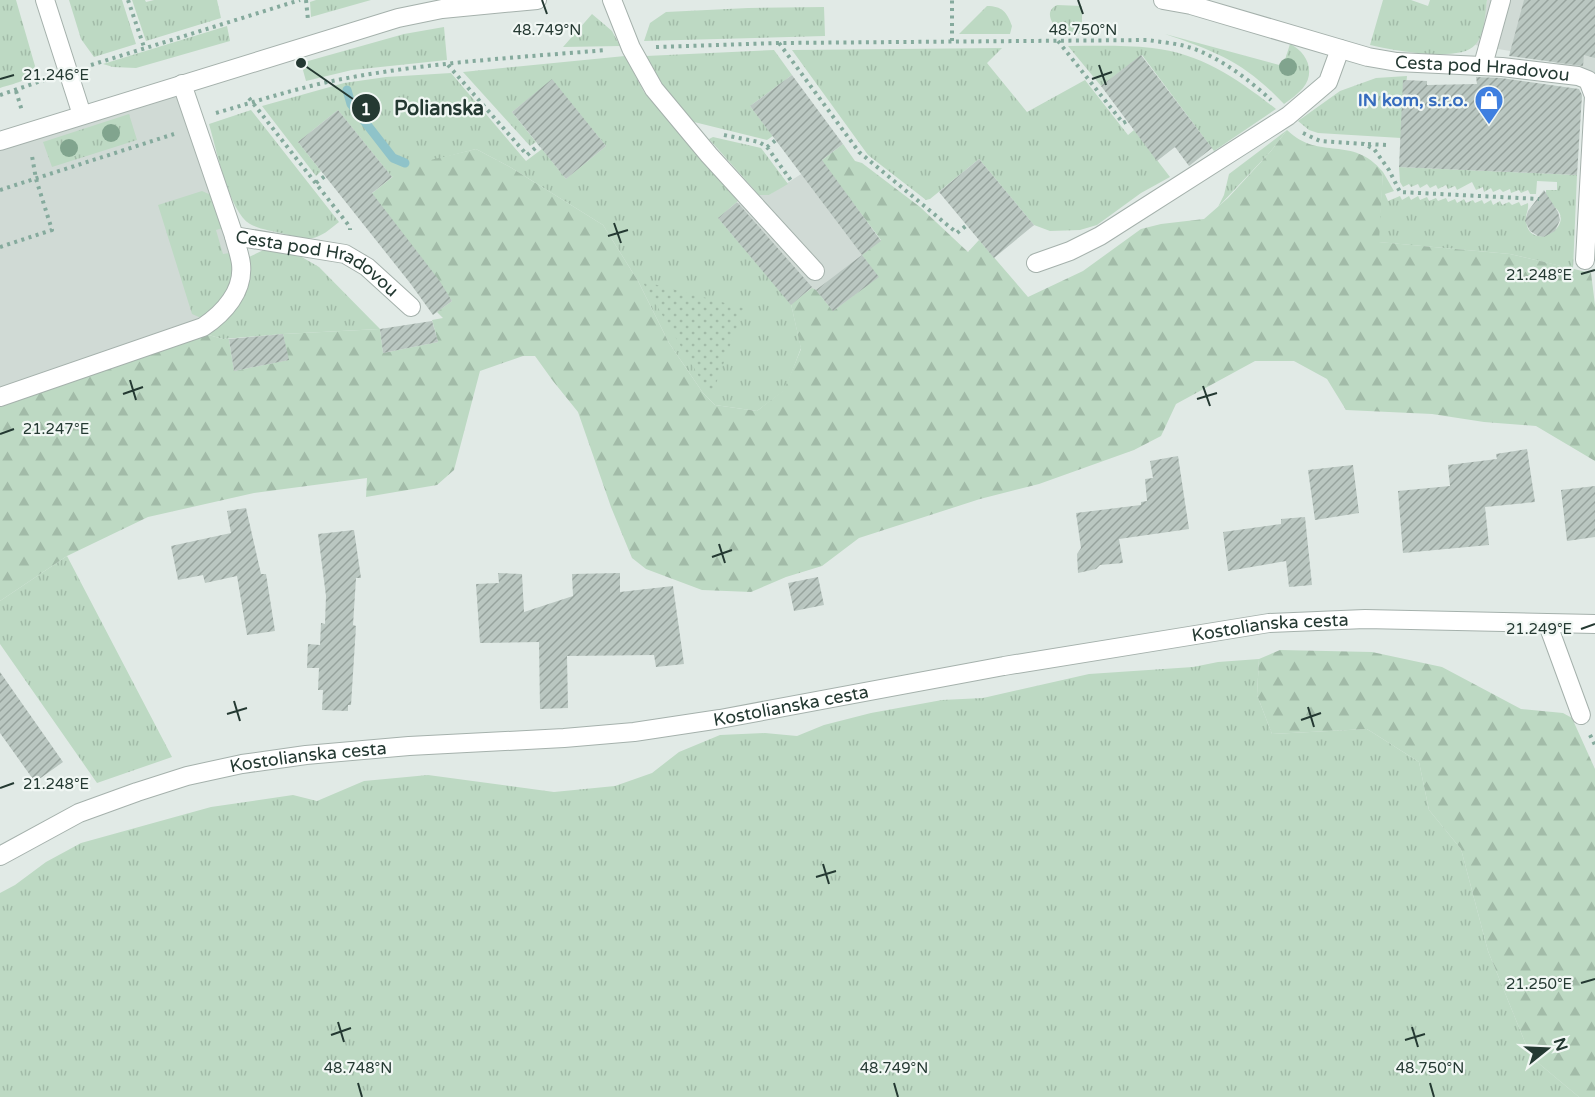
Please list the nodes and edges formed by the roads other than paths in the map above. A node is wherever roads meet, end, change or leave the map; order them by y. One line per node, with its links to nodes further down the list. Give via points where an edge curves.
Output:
1 (45, 0): 9 (street)
2 (537, 0): 8 (street, via 442,9 398,18)
3 (612, 0): 14 (street, via 631,48 654,89)
4 (1163, 0): 6 (street, Cesta pod Hradovou)
5 (1501, 0): 7 (street)
6 (1340, 49): 7 (street, Cesta pod Hradovou, via 1397,62); 13 (street, via 1328,82 1288,116 1100,236)
7 (1483, 65): 12 (street, Cesta pod Hradovou, via 1578,76 1592,88)
8 (182, 84): 9 (street); 11 (street, Cesta pod Hradovou)
9 (82, 115): 10 (street)
10 (0, 141)
11 (234, 236): 15 (street, Cesta pod Hradovou, via 345,254 367,267); 16 (street, via 241,264 240,279 231,302 215,319 203,327)
12 (1586, 261)
13 (1036, 263)
14 (815, 271)
15 (411, 307)
16 (0, 396)
17 (1595, 624): 18 (street, Kostolianska cesta)
18 (1548, 625): 19 (street); 20 (street, Kostolianska cesta, via 1365,619 1269,623 634,732 409,746 242,764 187,776 79,813)
19 (1581, 715)
20 (0, 856)

